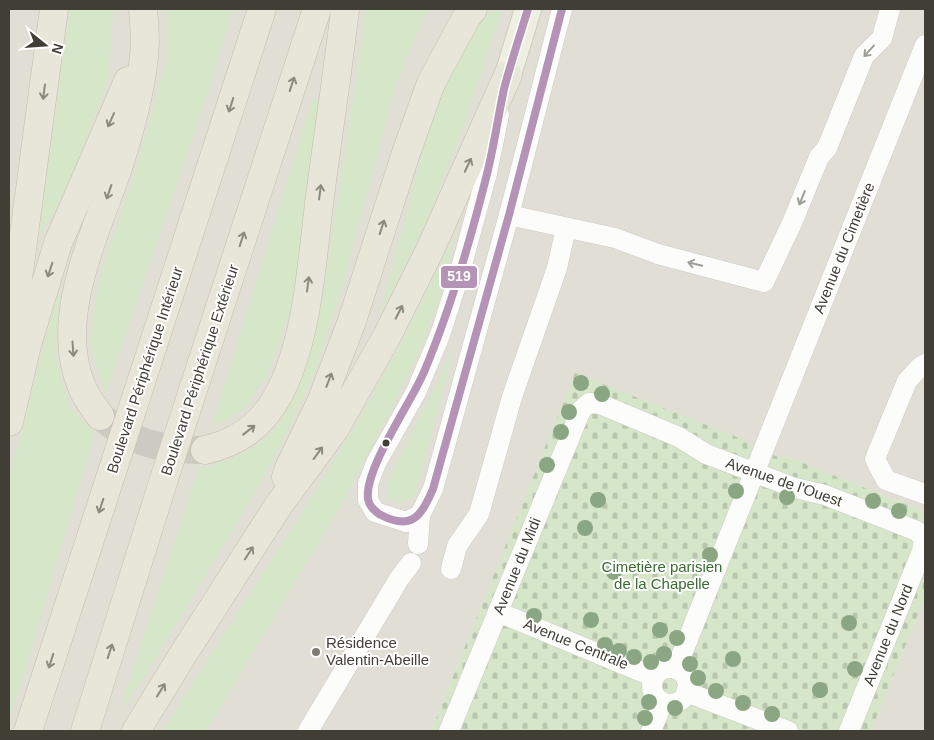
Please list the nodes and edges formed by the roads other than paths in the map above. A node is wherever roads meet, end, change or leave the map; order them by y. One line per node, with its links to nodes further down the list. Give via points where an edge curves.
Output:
1 (54, 9): 15 (highway, one-way to 15)
2 (143, 9): 10 (highway)
3 (262, 9): 34 (highway, Boulevard Périphérique Intérieur, one-way to 34)
4 (317, 9): 35 (highway, Boulevard Périphérique Extérieur, one-way to 4)
5 (345, 9): 20 (highway, one-way to 5, via 236,439 264,417 287,379 295,355 308,289)
6 (472, 9): 23 (highway, one-way to 6, via 289,468 321,402 352,320 431,83)
7 (528, 9): 12 (main road)
8 (562, 9): 13 (street)
9 (890, 9): 14 (street, one-way to 14, via 882,38 864,56 827,148 820,157 764,282 658,254 615,238)
10 (145, 43): 18 (highway, one-way to 18, via 140,85 130,125 81,274 75,304 72,351 76,371 82,389); 19 (highway, one-way to 19, via 58,243 27,344)
11 (925, 45): 21 (street, Avenue du Cimetière)
12 (508, 75): 23 (highway, one-way to 12, via 334,430 387,336 429,252); 24 (street, via 487,173 440,335 416,392 376,463 368,484 368,500 376,512 406,522)
13 (509, 216): 14 (street); 24 (street, via 433,489)
14 (566, 228): 28 (street, via 557,268 512,397 479,514 457,546)
15 (9, 347)
16 (925, 364): 22 (street, via 907,381 875,459 886,480)
17 (589, 402): 21 (street, Avenue de l'Ouest, via 679,437 706,454); 29 (street, Avenue du Midi, via 581,410)
18 (100, 416)
19 (9, 422)
20 (205, 450)
21 (755, 473): 25 (street, Avenue de l'Ouest, via 825,495 917,531); 30 (street, Avenue du Cimetière)
22 (925, 494)
23 (278, 506): 36 (highway, one-way to 23)
24 (420, 515): 26 (street)
25 (924, 539): 41 (street, Avenue du Nord, via 922,551)
26 (418, 544)
27 (411, 563): 37 (street)
28 (451, 569)
29 (498, 612): 31 (street, Avenue Centrale); 38 (street, Avenue du Midi)
30 (676, 669): 31 (street, via 666,668); 32 (street, via 687,682)
31 (654, 677): 33 (street, via 654,694)
32 (686, 692): 33 (street, via 674,703); 40 (street)
33 (663, 702): 39 (street)
34 (28, 731)
35 (85, 731)
36 (136, 731)
37 (308, 731)
38 (450, 731)
39 (651, 731)
40 (788, 731)
41 (849, 731)

